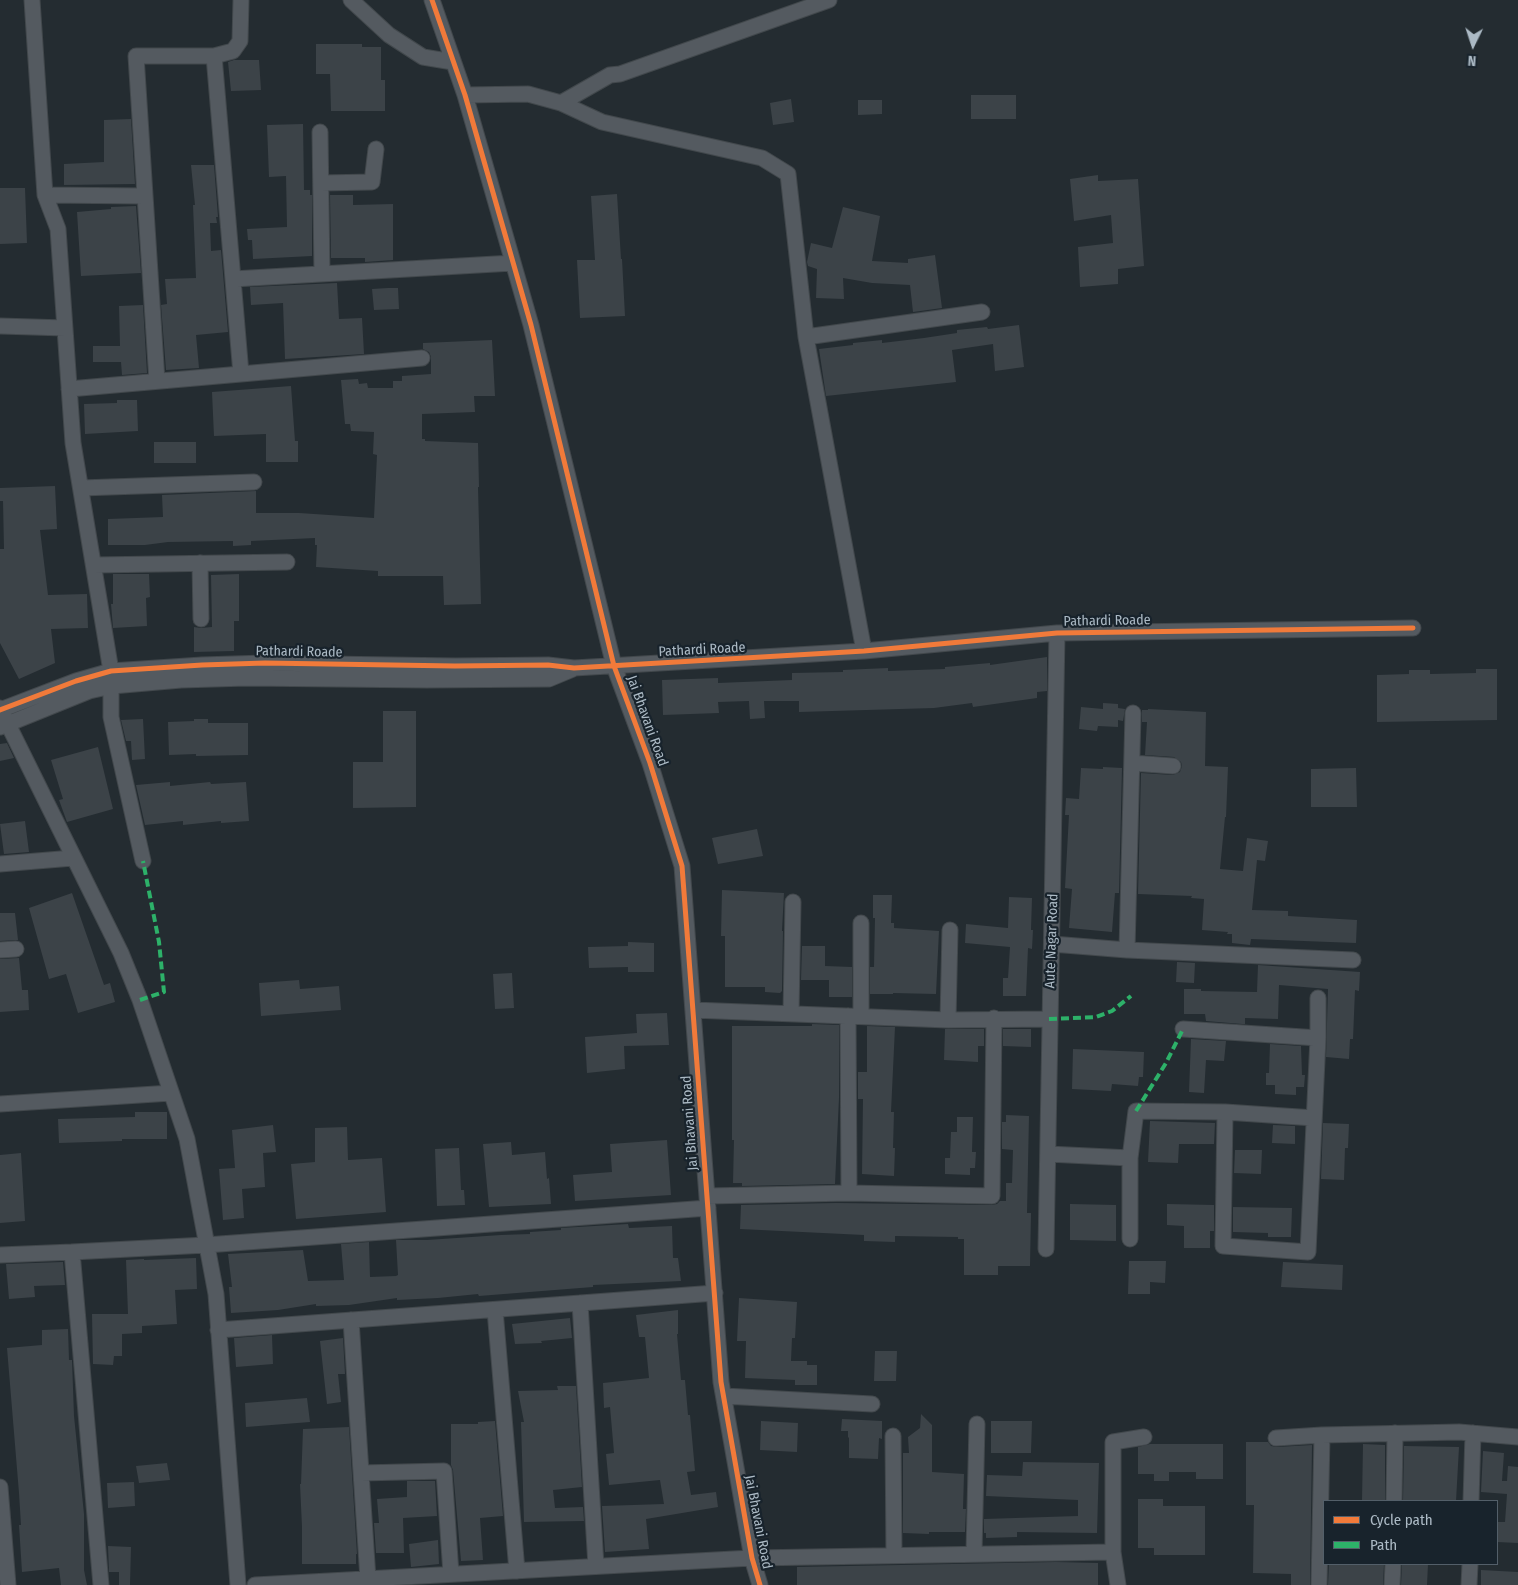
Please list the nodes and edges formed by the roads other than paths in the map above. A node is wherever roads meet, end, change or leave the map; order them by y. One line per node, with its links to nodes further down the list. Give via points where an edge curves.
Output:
1 (32, 0): 13 (street)
2 (242, 0): 6 (street, via 240,42 234,51)
3 (351, 0): 7 (street, via 389,35 423,57)
4 (432, 0): 7 (street, Jai Bhavani Road)
5 (829, 0): 9 (street, via 610,75)
6 (214, 56): 14 (street, via 136,56); 17 (street)
7 (453, 62): 8 (street, Jai Bhavani Road)
8 (464, 95): 9 (street, via 528,94); 15 (street, Jai Bhavani Road)
9 (561, 103): 21 (street, via 602,122 762,158 788,174)
10 (320, 132): 12 (street)
11 (376, 149): 12 (street, via 372,182)
12 (321, 183): 16 (street)
13 (44, 195): 14 (street); 20 (street, via 58,229)
14 (145, 196): 24 (street)
15 (514, 263): 16 (street); 35 (street, Jai Bhavani Road)
16 (322, 274): 17 (street)
17 (233, 279): 23 (street)
18 (982, 312): 21 (street)
19 (0, 326): 20 (street)
20 (65, 328): 25 (street)
21 (806, 337): 34 (street)
22 (422, 358): 23 (street)
23 (241, 374): 24 (street)
24 (157, 381): 25 (street)
25 (69, 389): 27 (street)
26 (254, 482): 27 (street)
27 (80, 488): 30 (street)
28 (287, 562): 29 (street)
29 (200, 564): 30 (street); 31 (street)
30 (94, 565): 36 (street)
31 (201, 619)
32 (1412, 628): 33 (street, Pathardi Roade)
33 (1057, 633): 34 (street, Pathardi Roade); 48 (street, Aute Nagar Road)
34 (864, 651): 35 (street, Pathardi Roade)
35 (614, 666): 36 (street, Pathardi Roade, via 265,663); 54 (street, Jai Bhavani Road, via 650,763 682,866)
36 (112, 678): 37 (street, Pathardi Roade, via 76,681); 39 (street, via 89,691); 43 (street, via 111,717)
37 (0, 709): 39 (street)
38 (1134, 714): 40 (street)
39 (4, 726): 42 (street)
40 (1132, 763): 41 (street); 51 (street)
41 (1174, 766)
42 (73, 858): 44 (street); 62 (street, via 124,960)
43 (143, 861)
44 (0, 864)
45 (793, 902): 55 (street)
46 (861, 922): 56 (street)
47 (950, 930): 59 (street)
48 (1052, 944): 51 (street); 58 (street, Aute Nagar Road)
49 (16, 949): 50 (street)
50 (0, 950)
51 (1127, 950): 52 (street)
52 (1353, 960)
53 (1318, 998): 61 (street)
54 (693, 1010): 55 (street); 69 (street, Jai Bhavani Road)
55 (790, 1014): 56 (street)
56 (854, 1016): 59 (street); 68 (street)
57 (994, 1018): 58 (street); 59 (street); 68 (street, via 992,1196)
58 (1049, 1019): 66 (street, Aute Nagar Road)
59 (948, 1020)
60 (1183, 1029): 61 (street)
61 (1318, 1038): 65 (street)
62 (171, 1093): 63 (street); 71 (street, via 187,1139)
63 (0, 1104)
64 (1225, 1112): 65 (street); 65 (street, via 1223,1246 1233,1247 1308,1252); 67 (street, via 1136,1111)
65 (1314, 1118)
66 (1048, 1154): 67 (street); 72 (street, Aute Nagar Road)
67 (1130, 1158): 70 (street)
68 (849, 1194): 69 (street)
69 (708, 1202): 71 (street); 75 (street, Jai Bhavani Road)
70 (1130, 1239)
71 (206, 1246): 73 (street); 79 (street, via 216,1294)
72 (1046, 1250)
73 (72, 1252): 74 (street); 105 (street)
74 (0, 1255)
75 (714, 1293): 76 (street); 80 (street, Jai Bhavani Road)
76 (580, 1303): 77 (street); 100 (street)
77 (495, 1310): 78 (street); 101 (street)
78 (351, 1320): 79 (street); 90 (street)
79 (218, 1330): 106 (street)
80 (724, 1396): 81 (street); 97 (street, Jai Bhavani Road)
81 (872, 1404)
82 (976, 1424): 95 (street)
83 (1395, 1433): 84 (street); 85 (street); 92 (street)
84 (1473, 1433): 87 (street); 93 (street)
85 (1322, 1435): 89 (street); 110 (street)
86 (893, 1436): 96 (street)
87 (1518, 1437)
88 (1144, 1438): 94 (street, via 1112,1442)
89 (1276, 1438)
90 (361, 1473): 102 (street, via 444,1471); 103 (street)
91 (0, 1486): 104 (street)
92 (1394, 1500)
93 (1471, 1500)
94 (1113, 1552): 95 (street); 109 (street)
95 (974, 1554): 96 (street)
96 (894, 1555): 97 (street)
97 (752, 1558): 100 (street); 108 (street, Jai Bhavani Road)
98 (1392, 1565): 111 (street)
99 (1470, 1565): 112 (street)
100 (596, 1566): 101 (street)
101 (517, 1571): 102 (street)
102 (451, 1574): 103 (street)
103 (368, 1579): 107 (street)
104 (8, 1585)
105 (100, 1585)
106 (238, 1585)
107 (255, 1585)
108 (760, 1585)
109 (1118, 1585)
110 (1319, 1585)
111 (1392, 1585)
112 (1469, 1585)

